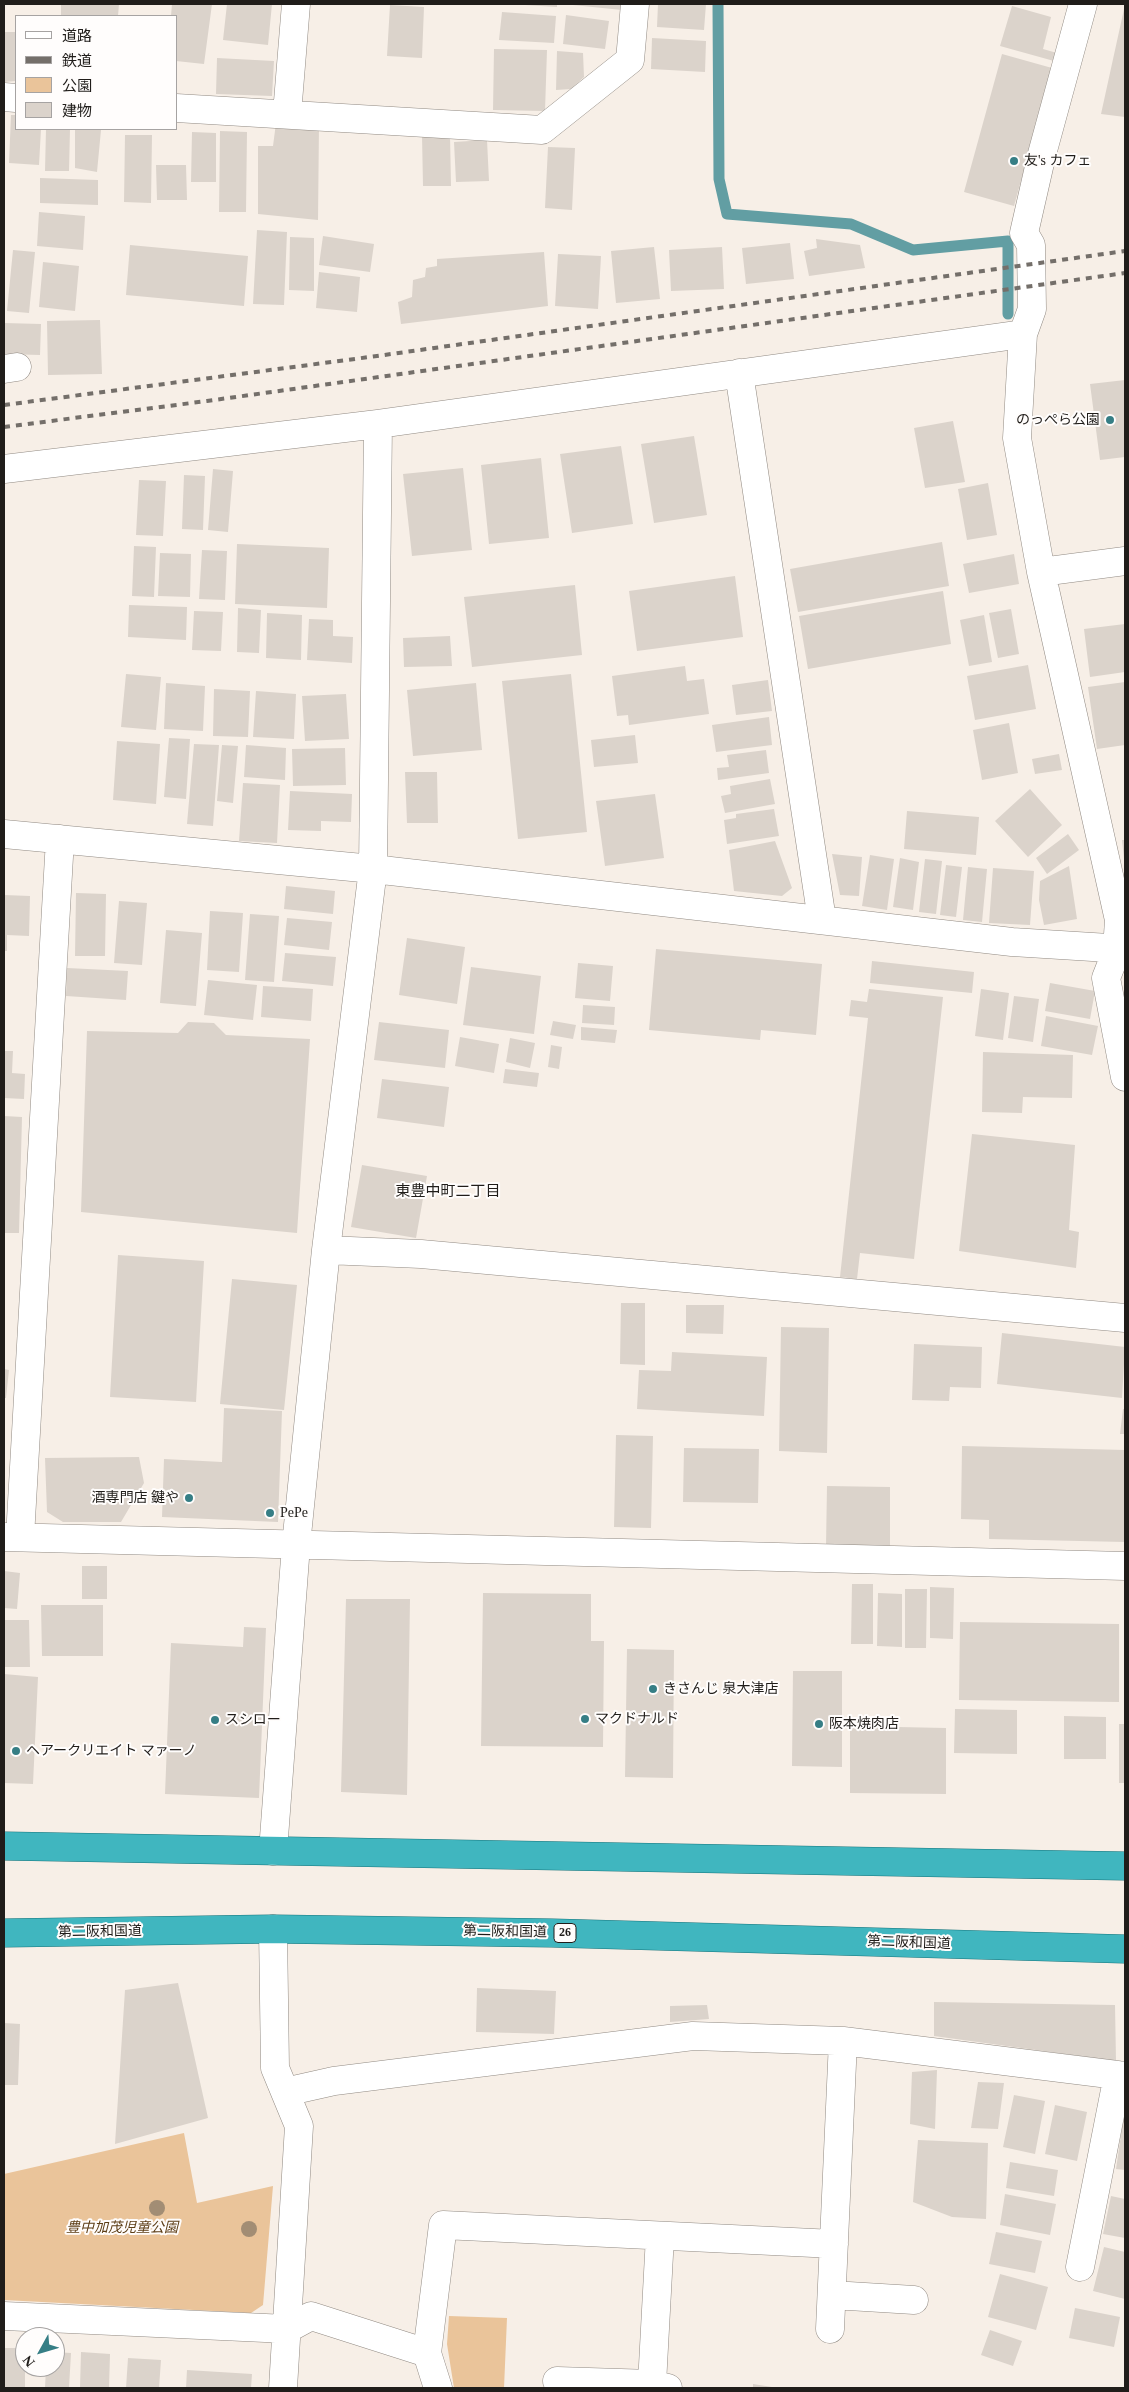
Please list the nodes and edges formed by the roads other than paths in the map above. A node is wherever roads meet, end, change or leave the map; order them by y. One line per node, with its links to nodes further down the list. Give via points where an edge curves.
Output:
1 (296, 4): 5 (street)
2 (635, 4): 5 (street, via 630,60 542,130)
3 (1083, 4): 6 (street, via 1024,234 1031,245 1032,309)
4 (178, 108): 5 (street)
5 (286, 114)
6 (1023, 334): 7 (street); 11 (street, via 1017,438)
7 (739, 373): 8 (street); 15 (street)
8 (378, 424): 9 (street); 14 (street)
9 (4, 470)
10 (1125, 561): 11 (street)
11 (1041, 572): 16 (street, via 1119,920)
12 (4, 834): 13 (street)
13 (60, 840): 14 (street); 20 (street)
14 (373, 869): 15 (street); 18 (street)
15 (822, 920): 16 (street, via 1012,942)
16 (1121, 950): 17 (street, via 1106,978)
17 (1125, 1077)
18 (326, 1250): 19 (street, via 421,1254); 21 (street)
19 (1125, 1318)
20 (12, 1537): 21 (street)
21 (296, 1545): 22 (street); 24 (street)
22 (1125, 1566)
23 (4, 1846): 24 (highway)
24 (273, 1851): 25 (highway)
25 (1125, 1866)
26 (273, 1929): 27 (highway, 第二阪和国道 / 26); 28 (highway, 第二阪和国道 / 26, via 552,1932); 31 (street, via 275,2068)
27 (4, 1933)
28 (1125, 1949)
29 (843, 2041): 30 (street); 31 (street, via 693,2036 334,2081); 33 (street)
30 (1122, 2075): 34 (street)
31 (285, 2092): 38 (street, via 299,2126)
32 (660, 2236): 33 (street); 40 (street, via 443,2225); 42 (street)
33 (834, 2244): 35 (street)
34 (1080, 2267)
35 (832, 2295): 36 (street); 39 (street)
36 (914, 2300)
37 (4, 2316): 38 (street)
38 (287, 2329): 40 (street, via 311,2316); 43 (street)
39 (830, 2329)
40 (427, 2353): 44 (street)
41 (557, 2381): 42 (street)
42 (660, 2386)
43 (283, 2388)
44 (438, 2388)

